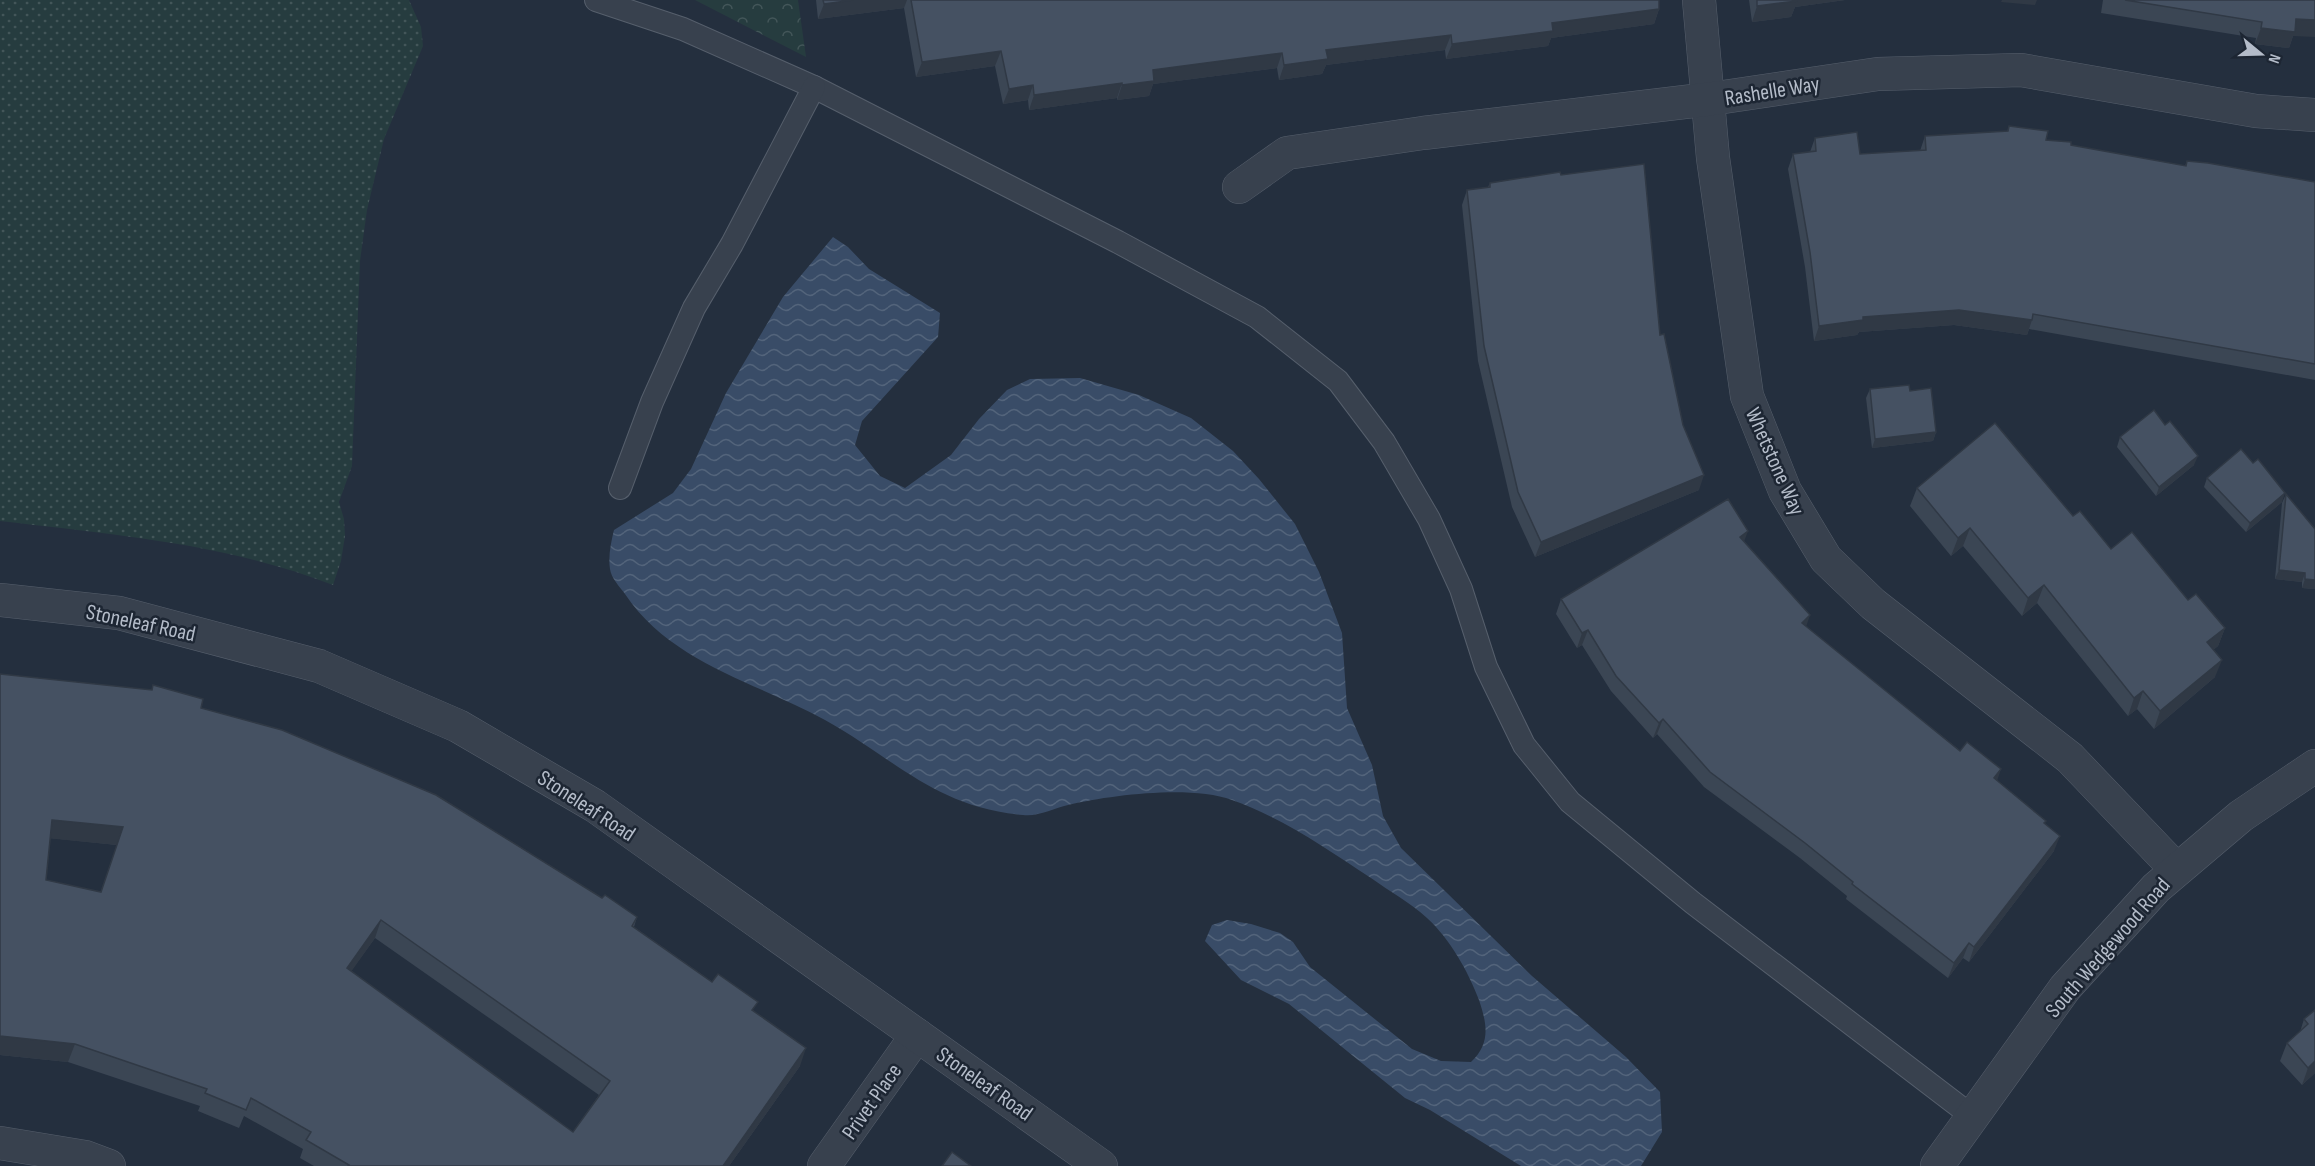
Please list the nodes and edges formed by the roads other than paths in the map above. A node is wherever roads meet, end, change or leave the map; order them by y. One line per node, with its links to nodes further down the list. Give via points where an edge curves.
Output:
1 (596, 0): 3 (lane, via 683,29)
2 (1699, 0): 4 (street, Whetstone Way)
3 (814, 87): 7 (lane, via 694,308 652,402); 12 (lane, via 1257,317 1338,381 1384,442 1430,519 1461,589 1486,667 1524,745 1570,802 1702,910)
4 (1710, 99): 5 (street, Rashelle Way, via 1878,74 2021,70 2256,111); 6 (street, Rashelle Way, via 1287,153); 10 (street, Whetstone Way, via 1713,158 1747,396 1791,501 1826,559 1873,604 2070,758)
5 (2315, 115)
6 (1239, 187)
7 (620, 488)
8 (0, 600): 11 (street, Stoneleaf Road, via 119,613 319,666 458,726 595,806)
9 (2315, 766): 10 (street, South Wedgewood Road, via 2241,816)
10 (2176, 869): 12 (street, South Wedgewood Road, via 2065,988)
11 (917, 1035): 15 (street, Privet Place); 16 (street, Stoneleaf Road)
12 (1973, 1117): 17 (street, South Wedgewood Road)
13 (0, 1143): 14 (street, via 85,1157)
14 (109, 1166)
15 (824, 1166)
16 (1101, 1166)
17 (1937, 1166)

